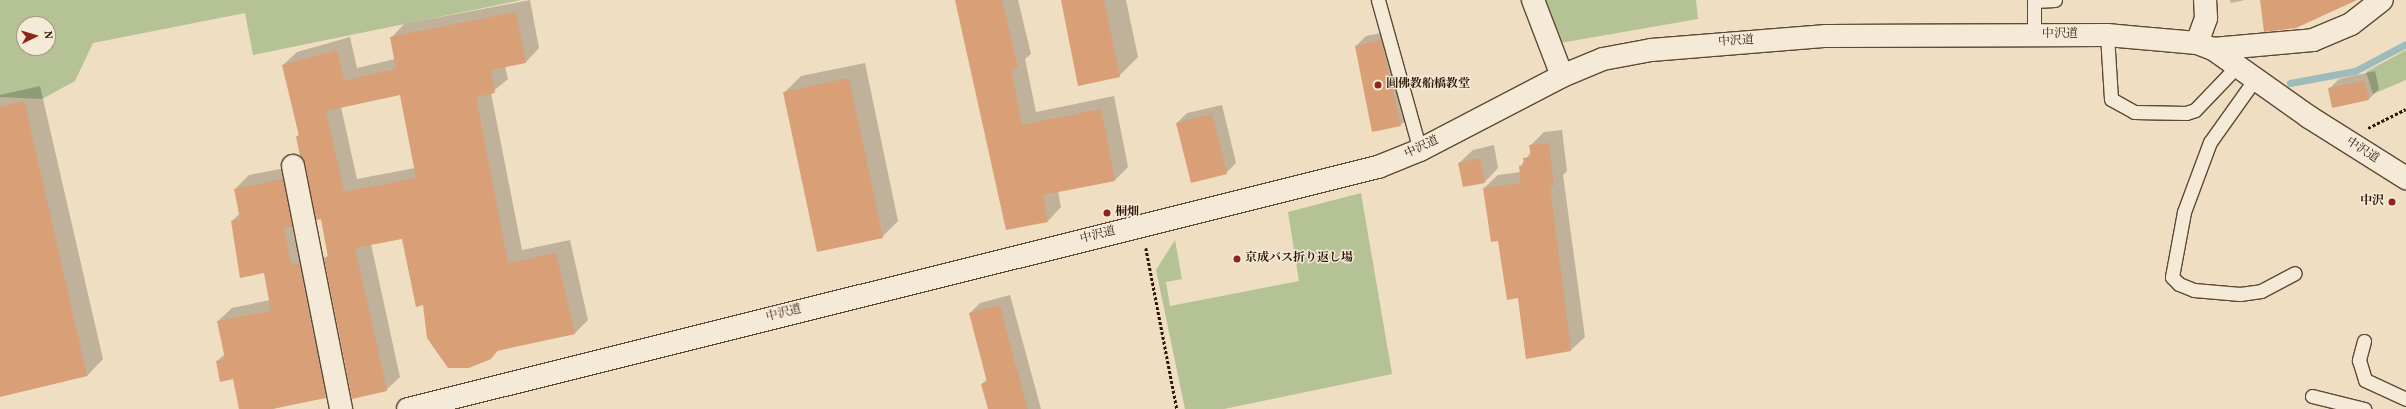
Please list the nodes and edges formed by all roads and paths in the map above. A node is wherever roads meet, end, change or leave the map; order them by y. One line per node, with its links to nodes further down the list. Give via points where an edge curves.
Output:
1 (1378, 0): 14 (lane)
2 (1533, 0): 10 (street)
3 (2055, 0): 6 (lane, via 2034,1)
4 (2205, 0): 8 (street)
5 (2382, 0): 8 (street, via 2351,24 2313,40)
6 (2034, 34): 7 (street, 中沢道); 10 (street, 中沢道, via 1826,36 1714,43 1603,59)
7 (2108, 35): 8 (street, 中沢道); 9 (lane, via 2111,98 2134,112 2186,113 2195,110)
8 (2205, 46): 9 (street, 中沢道)
9 (2237, 66): 11 (street, 中沢道)
10 (1562, 76): 14 (street, 中沢道)
11 (2255, 79): 13 (street, 中沢道); 18 (lane, via 2210,142 2184,212 2172,277 2179,284 2194,290 2240,294 2261,291)
12 (2406, 109): 13 (path)
13 (2344, 139): 16 (street, 中沢道)
14 (1420, 150): 17 (street, 中沢道, via 1378,167)
15 (293, 166): 22 (street)
16 (2406, 178)
17 (1142, 226): 23 (street, 中沢道); 24 (path)
18 (2295, 273)
19 (2364, 341): 21 (lane, via 2359,360 2365,380)
20 (2312, 396): 25 (lane)
21 (2406, 399)
22 (341, 409)
23 (408, 409)
24 (1177, 409)
25 (2364, 409)

